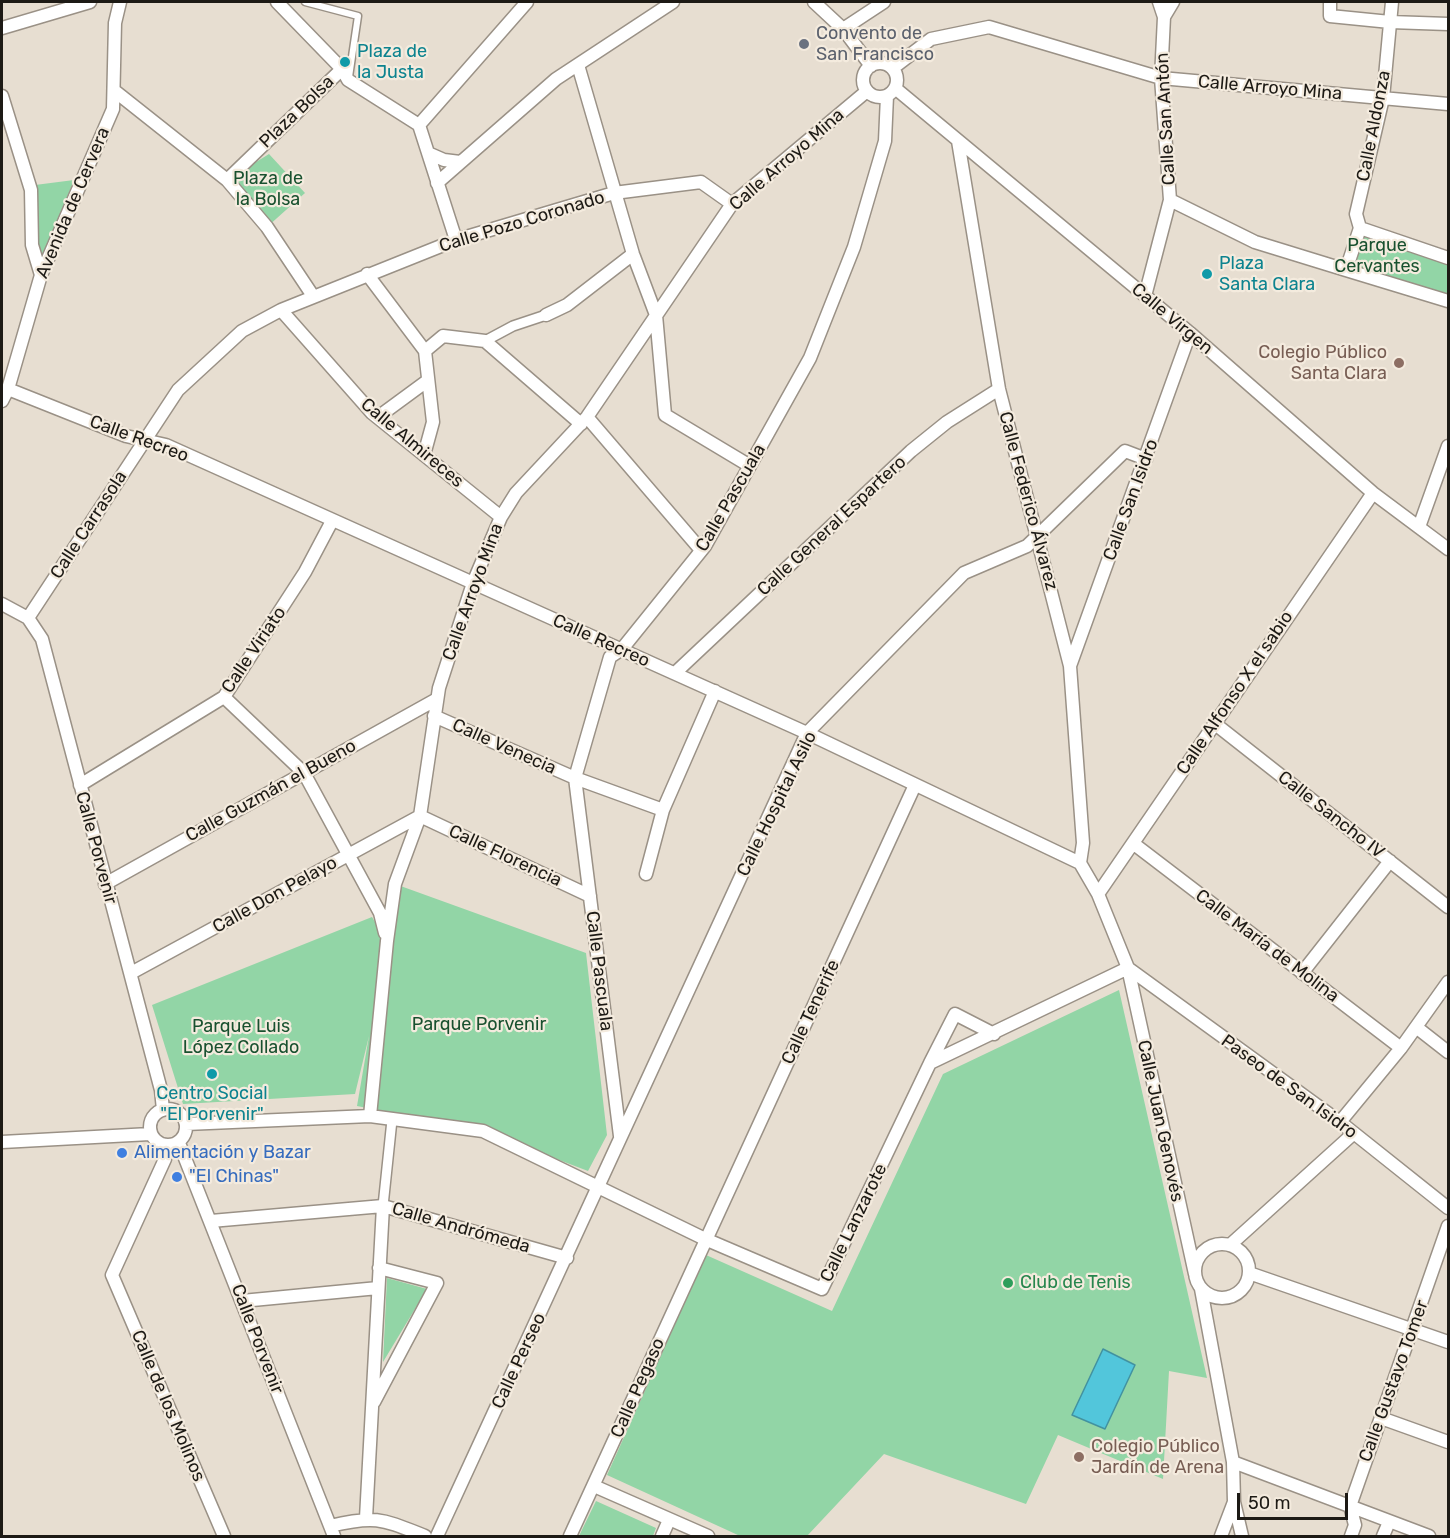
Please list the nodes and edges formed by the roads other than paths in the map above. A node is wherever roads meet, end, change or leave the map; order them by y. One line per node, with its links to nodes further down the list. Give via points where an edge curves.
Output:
1 (90, 2): 16 (street)
2 (120, 2): 23 (street, Avenida de Cervera, via 114,23)
3 (277, 2): 21 (street)
4 (305, 2): 21 (lane, via 358,16)
5 (527, 2): 29 (street)
6 (673, 2): 18 (street)
7 (814, 2): 17 (street)
8 (884, 2): 17 (street)
9 (1160, 2): 13 (street, Calle San Antón)
10 (1173, 2): 13 (street)
11 (1330, 2): 14 (street, via 1330,16)
12 (1392, 2): 14 (street, Calle Aldonza)
13 (1164, 17): 22 (street, Calle San Antón)
14 (1390, 22): 15 (street); 27 (street, Calle Aldonza)
15 (1449, 24)
16 (2, 27)
17 (843, 29): 19 (street)
18 (578, 65): 32 (street); 35 (street)
19 (871, 66): 20 (street, via 882,63); 24 (street, via 864,75)
20 (892, 68): 22 (street, Calle Arroyo Mina, via 931,39 989,27); 25 (street, via 897,78)
21 (345, 74): 29 (street); 33 (street, Plaza Bolsa)
22 (1161, 78): 27 (street, Calle Arroyo Mina); 36 (street, Calle San Antón)
23 (116, 92): 33 (street); 44 (street, Avenida de Cervera, via 113,109)
24 (867, 92): 25 (street, via 877,97); 37 (street, Calle Arroyo Mina)
25 (891, 92): 30 (street, Calle Virgen); 64 (street, Calle Pascuala, via 885,141 854,247 810,358)
26 (2, 96): 44 (street, via 31,190 32,245)
27 (1383, 98): 28 (street, Calle Arroyo Mina); 38 (street, Calle Aldonza, via 1356,214)
28 (1449, 104)
29 (419, 125): 31 (street)
30 (958, 141): 46 (street, Calle Virgen); 56 (street, Calle Federico Álvarez)
31 (428, 153): 32 (street); 34 (street)
32 (460, 162): 34 (street)
33 (227, 180): 45 (street, via 267,227)
34 (437, 183): 39 (street)
35 (614, 194): 37 (street, Calle Pozo Coronado, via 701,182); 39 (street, Calle Pozo Coronado); 40 (street)
36 (1170, 200): 42 (street, via 1255,242); 46 (street)
37 (732, 204): 50 (street, Calle Arroyo Mina)
38 (1360, 228): 41 (street); 42 (street, Calle Aldonza)
39 (456, 240): 43 (street, Calle Pozo Coronado)
40 (633, 254): 49 (street, via 567,305); 50 (street)
41 (1449, 258)
42 (1347, 270): 47 (street)
43 (367, 274): 45 (street, Calle Pozo Coronado); 53 (street)
44 (41, 275): 55 (street, Avenida de Cervera)
45 (313, 296): 48 (street, Calle Carrasola)
46 (1145, 296): 51 (street, Calle Virgen)
47 (1449, 301)
48 (281, 310): 58 (street, Calle Almireces); 60 (street, Calle Carrasola, via 242,331 178,390)
49 (546, 315): 52 (street)
50 (656, 315): 59 (street, Calle Arroyo Mina); 64 (street, via 665,415)
51 (1190, 333): 63 (street, Calle San Isidro); 65 (street, Calle Virgen)
52 (485, 341): 53 (street, via 443,336); 59 (street)
53 (425, 351): 54 (street)
54 (427, 381): 58 (street); 62 (street, via 433,422)
55 (8, 389): 57 (street, Avenida de Cervera); 60 (street, Calle Recreo, via 126,436)
56 (999, 389): 69 (street, Calle Federico Álvarez); 77 (street, Calle General Espartero, via 912,451)
57 (2, 401)
58 (378, 417): 62 (street, Calle Almireces)
59 (584, 421): 66 (street, Calle Arroyo Mina, via 516,493); 71 (street)
60 (145, 439): 67 (street, Calle Recreo); 74 (street, Calle Carrasola)
61 (1449, 446): 68 (street)
62 (424, 455): 66 (street, Calle Almireces)
63 (1146, 459): 69 (street, Calle Hospital Asilo, via 1125,451); 76 (street, Calle San Isidro)
64 (750, 466): 71 (street, Calle Pascuala)
65 (1373, 493): 68 (street, Calle Virgen); 82 (street, Calle Alfonso X el sabio)
66 (501, 517): 72 (street, Calle Arroyo Mina)
67 (332, 521): 72 (street, Calle Recreo); 79 (street, Calle Viriato, via 305,572)
68 (1419, 527): 70 (street, Calle Virgen)
69 (1038, 534): 76 (street, Calle Federico Álvarez); 83 (street, Calle Hospital Asilo, via 1027,546 964,573)
70 (1449, 549)
71 (701, 550): 75 (street, Calle Pascuala)
72 (473, 583): 75 (street, Calle Recreo); 80 (street, Calle Arroyo Mina)
73 (2, 604): 74 (street)
74 (28, 618): 86 (street, Calle Porvenir, via 42,639)
75 (622, 650): 77 (street, Calle Recreo); 85 (street, Calle Pascuala, via 610,657)
76 (1070, 666): 93 (street, Calle Federico Álvarez, via 1083,843)
77 (675, 673): 78 (street, Calle Recreo)
78 (715, 691): 83 (street, Calle Recreo); 88 (street)
79 (224, 697): 84 (street); 86 (street, Calle Viriato)
80 (437, 699): 81 (street, Calle Arroyo Mina); 84 (street, Calle Guzmán el Bueno)
81 (434, 716): 85 (street, Calle Venecia); 89 (street, Calle Arroyo Mina)
82 (1214, 723): 90 (street, Calle Alfonso X el sabio); 92 (street, Calle Sancho IV)
83 (807, 733): 87 (street, Calle Recreo); 116 (street, Calle Hospital Asilo)
84 (304, 773): 91 (street); 95 (street, Calle Guzmán el Bueno)
85 (575, 778): 88 (street, Calle Venecia); 97 (street, Calle Pascuala)
86 (80, 785): 95 (street, Calle Porvenir)
87 (915, 785): 93 (street, Calle Recreo); 125 (street, Calle Tenerife)
88 (663, 810): 94 (street)
89 (420, 816): 91 (street, Calle Don Pelayo); 97 (street, Calle Florencia); 99 (street, Calle Arroyo Mina, via 395,884)
90 (1134, 844): 96 (street, Calle Alfonso X el sabio); 102 (street, Calle María de Molina)
91 (348, 855): 99 (street, via 380,913); 101 (street, Calle Don Pelayo)
92 (1390, 861): 98 (street, Calle Sancho IV); 102 (street)
93 (1080, 863): 96 (street)
94 (646, 873)
95 (105, 884): 101 (street, Calle Porvenir)
96 (1098, 894): 100 (street)
97 (590, 896): 116 (street, Calle Pascuala)
98 (1449, 907)
99 (387, 941): 110 (street, Calle Arroyo Mina)
100 (1128, 968): 105 (street); 112 (street, Paseo de San Isidro); 130 (street, Calle Juan Genovés)
101 (130, 973): 109 (street, Calle Porvenir)
102 (1302, 973): 106 (street, Calle María de Molina)
103 (1449, 982): 104 (street)
104 (1416, 1027): 106 (street); 107 (street)
105 (994, 1034): 108 (street); 108 (street, Calle Lanzarote, via 955,1014)
106 (1401, 1048): 112 (street)
107 (1449, 1052)
108 (930, 1063): 125 (street, Calle Lanzarote, via 822,1289)
109 (163, 1110): 113 (street, via 174,1110); 115 (street, via 151,1119)
110 (370, 1116): 111 (street, Calle Lanzarote); 113 (street, Calle Lanzarote)
111 (392, 1120): 120 (street, Calle Lanzarote, via 483,1131); 121 (street)
112 (1340, 1122): 114 (street, Paseo de San Isidro)
113 (186, 1124): 118 (street)
114 (1354, 1133): 122 (street, Paseo de San Isidro); 126 (street)
115 (150, 1134): 117 (street); 119 (street)
116 (620, 1136): 120 (street, Calle Hospital Asilo)
117 (2, 1142)
118 (178, 1143): 119 (street); 123 (street, Calle Porvenir)
119 (165, 1146): 147 (street, Calle de los Molinos, via 165,1159 112,1275)
120 (598, 1185): 125 (street, Calle Lanzarote); 127 (street, Calle Perseo)
121 (383, 1206): 123 (street, Calle Andrómeda); 127 (street, Calle Andrómeda); 128 (street)
122 (1449, 1208)
123 (210, 1221): 133 (street, Calle Porvenir)
124 (1449, 1226): 134 (street, Calle Gustavo Tomer)
125 (705, 1239): 140 (street, Calle Pegaso)
126 (1230, 1245): 129 (street, via 1245,1256); 130 (street, via 1215,1245 1201,1253)
127 (567, 1258): 149 (street, Calle Perseo)
128 (379, 1268): 131 (street); 136 (street, via 437,1284)
129 (1249, 1273): 132 (street, via 1243,1288 1230,1297 1215,1297); 134 (street)
130 (1195, 1274): 132 (street)
131 (378, 1288): 133 (street); 136 (street)
132 (1201, 1289): 139 (street)
133 (242, 1301): 146 (street, Calle Porvenir)
134 (1413, 1330): 135 (street); 137 (street, Calle Gustavo Tomer)
135 (1449, 1342)
136 (372, 1406): 143 (street)
137 (1382, 1418): 138 (street); 142 (street, Calle Gustavo Tomer)
138 (1449, 1442)
139 (1233, 1462): 141 (street); 142 (street)
140 (594, 1486): 144 (street); 150 (street, Calle Pegaso)
141 (1234, 1502): 153 (street); 154 (street)
142 (1350, 1506): 145 (street); 155 (street, Calle Gustavo Tomer, via 1354,1525)
143 (366, 1518): 146 (street); 148 (street)
144 (669, 1520): 151 (street); 152 (street)
145 (1389, 1521): 156 (street); 157 (street)
146 (332, 1531)
147 (224, 1536)
148 (425, 1536)
149 (437, 1536)
150 (570, 1536)
151 (662, 1536)
152 (708, 1536)
153 (1221, 1536)
154 (1242, 1536)
155 (1351, 1536)
156 (1383, 1536)
157 (1429, 1536)

